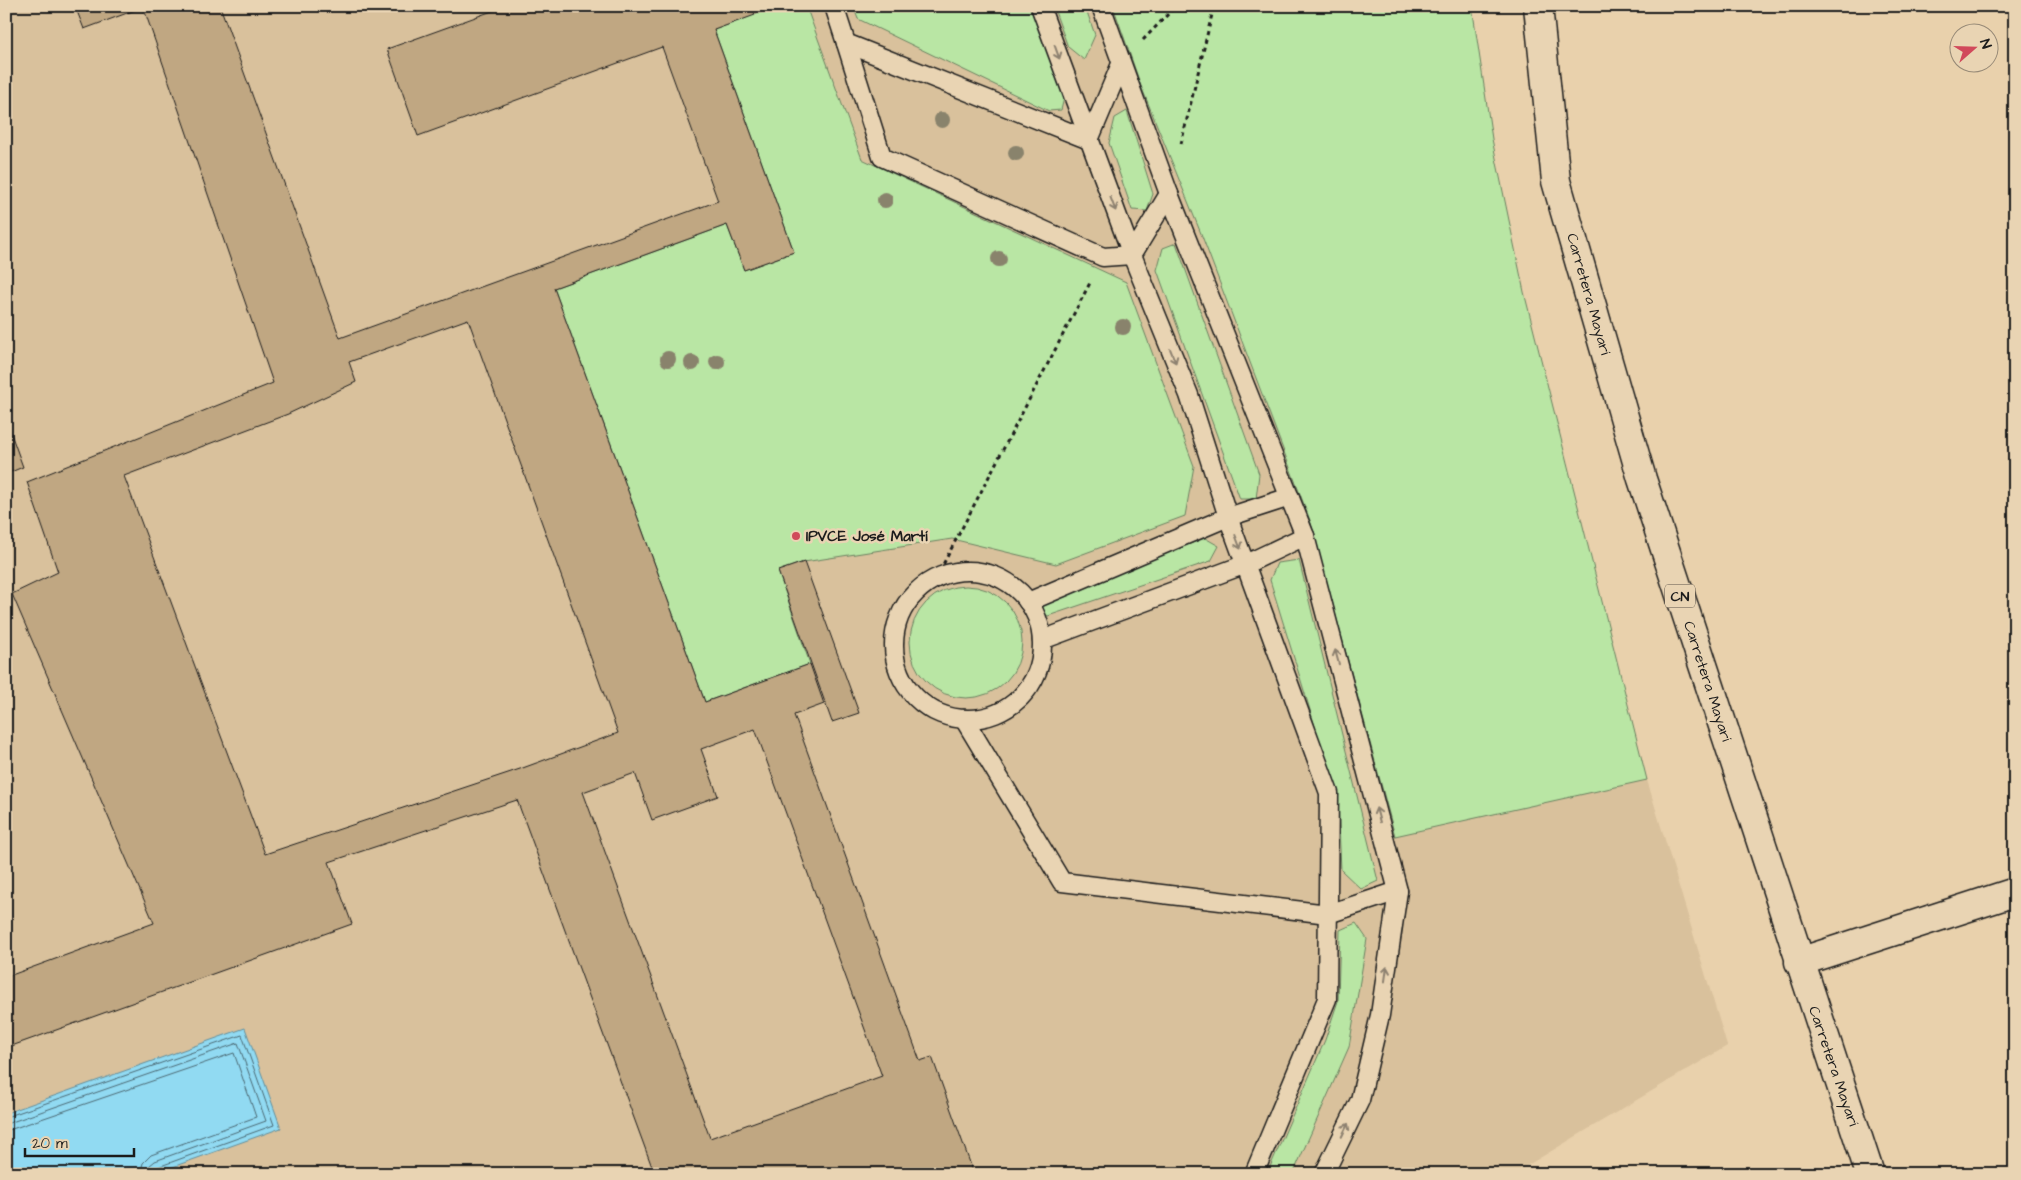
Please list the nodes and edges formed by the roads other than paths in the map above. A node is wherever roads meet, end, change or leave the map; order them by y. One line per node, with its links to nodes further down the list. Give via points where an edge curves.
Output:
1 (834, 6): 5 (lane)
2 (1040, 6): 7 (lane, one-way to 7)
3 (1101, 6): 6 (lane)
4 (1538, 6): 20 (main road, Carretera Mayarí / CN, via 1556,181 1642,479)
5 (846, 43): 7 (lane); 9 (lane, via 882,157 1103,257)
6 (1121, 64): 7 (lane); 8 (lane)
7 (1089, 140): 9 (lane, one-way to 9)
8 (1169, 194): 9 (lane); 10 (lane)
9 (1132, 254): 11 (lane, one-way to 11, via 1189,396)
10 (1290, 497): 11 (lane); 12 (lane)
11 (1228, 517): 13 (lane, one-way to 13); 14 (lane)
12 (1305, 536): 13 (lane); 17 (lane, one-way to 12)
13 (1246, 564): 15 (lane); 19 (lane, via 1329,793)
14 (1028, 602): 15 (lane); 16 (lane, via 1010,584 978,571 955,571 918,589 904,607 894,638 895,661 905,683 917,699 935,711)
15 (1042, 640): 16 (lane, via 1035,676 1017,700 989,716)
16 (964, 719): 19 (lane, via 1062,882)
17 (1398, 891): 19 (lane); 22 (lane, one-way to 17, via 1360,1100 1380,1016)
18 (2015, 892): 20 (main road)
19 (1328, 914): 21 (lane, via 1327,999)
20 (1799, 962): 23 (main road, Carretera Mayarí / CN)
21 (1254, 1174)
22 (1324, 1174)
23 (1870, 1174)

